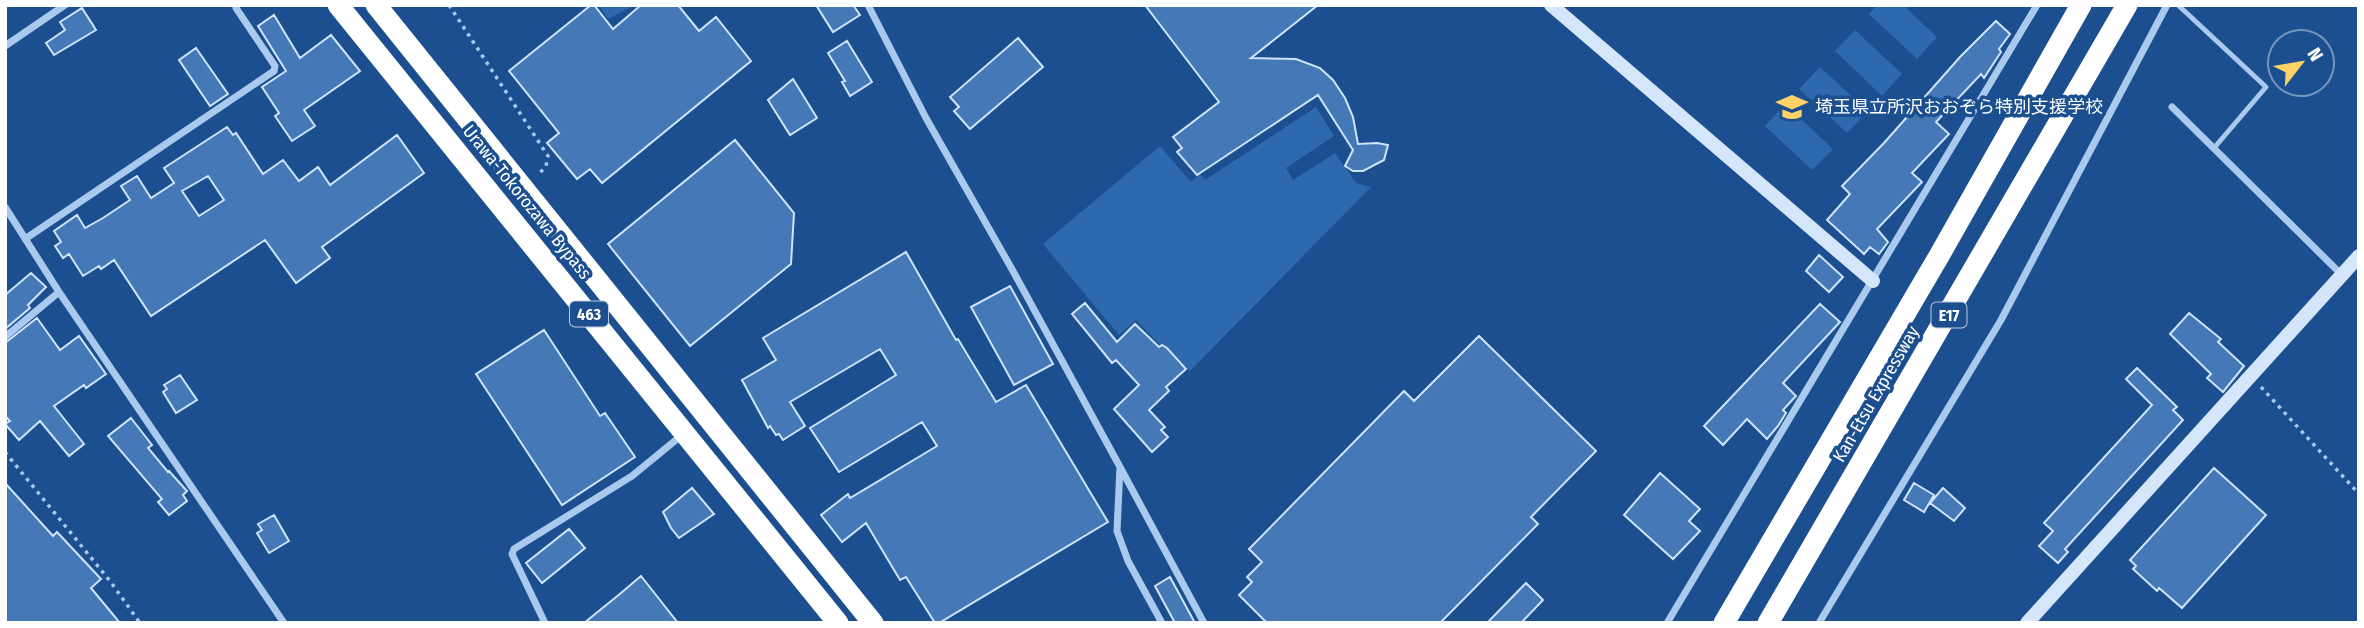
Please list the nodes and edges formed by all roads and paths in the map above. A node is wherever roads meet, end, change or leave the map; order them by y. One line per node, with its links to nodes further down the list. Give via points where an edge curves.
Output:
1 (65, 5): 13 (street)
2 (237, 5): 18 (street, via 274,71)
3 (338, 5): 25 (highway, Urawa-Tokorozawa Bypass / 463)
4 (376, 5): 16 (highway, Urawa-Tokorozawa Bypass / 463)
5 (449, 5): 16 (path, via 548,156 546,166)
6 (868, 5): 27 (street)
7 (1551, 5): 21 (street)
8 (2037, 5): 21 (street)
9 (2081, 5): 37 (highway, Kan-Etsu Expressway / E17)
10 (2127, 5): 38 (highway, Kan-Etsu Expressway / E17)
11 (2167, 5): 39 (street, via 2001,320)
12 (2178, 5): 15 (lane, via 2266,87)
13 (5, 46)
14 (2172, 107): 15 (street)
15 (2214, 148): 20 (street)
16 (524, 189): 33 (highway, Urawa-Tokorozawa Bypass / 463)
17 (5, 207): 18 (street)
18 (25, 239): 22 (street)
19 (2359, 256): 20 (street)
20 (2342, 275): 24 (street)
21 (1873, 281): 36 (street)
22 (59, 292): 23 (street); 30 (street)
23 (5, 337)
24 (2252, 376): 28 (path); 40 (street)
25 (685, 433): 31 (street, via 632,476 514,549 512,554); 32 (highway, Urawa-Tokorozawa Bypass / 463)
26 (5, 452): 29 (path)
27 (1120, 467): 34 (street, via 1116,531); 35 (street)
28 (2359, 494)
29 (139, 623)
30 (284, 623)
31 (545, 623)
32 (838, 623)
33 (873, 623)
34 (1162, 623)
35 (1204, 623)
36 (1667, 623)
37 (1724, 623)
38 (1768, 623)
39 (1819, 623)
40 (2027, 623)

